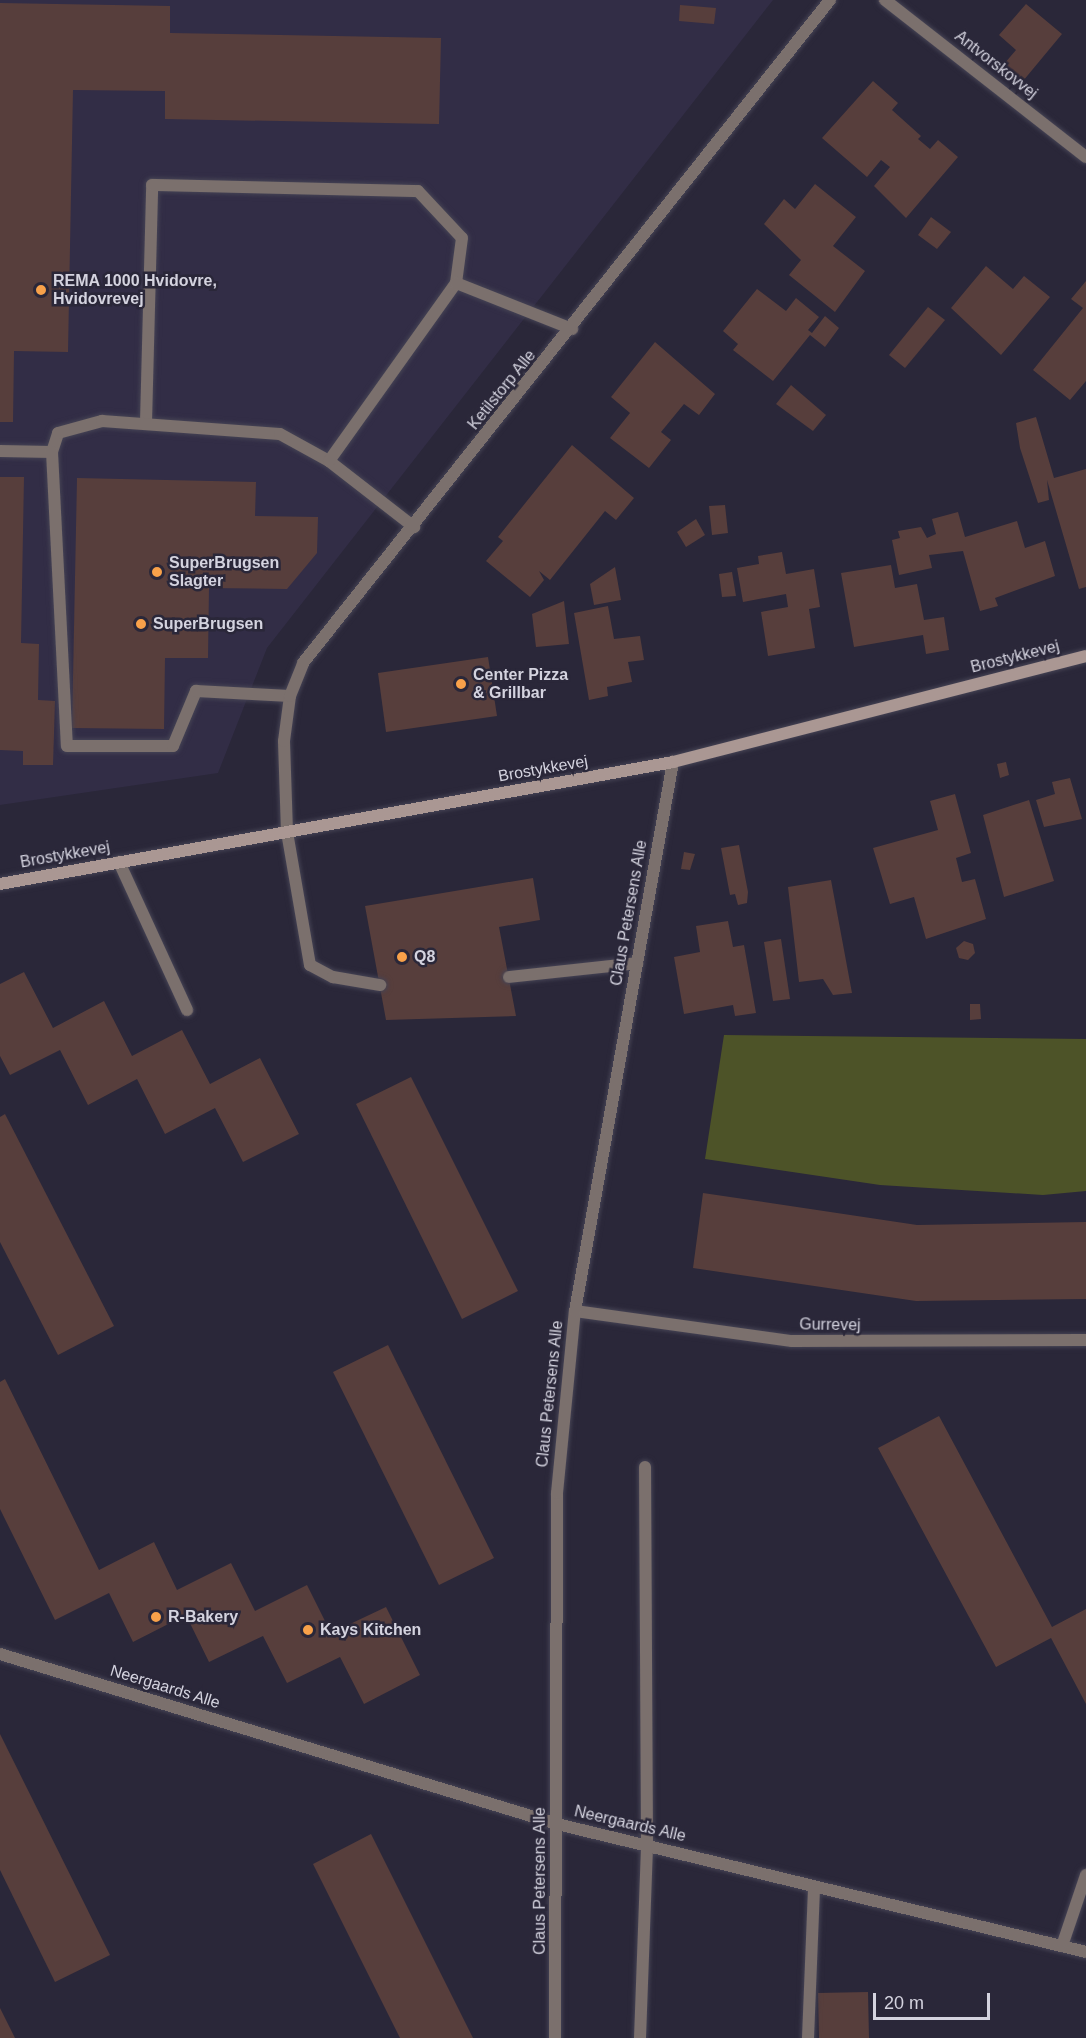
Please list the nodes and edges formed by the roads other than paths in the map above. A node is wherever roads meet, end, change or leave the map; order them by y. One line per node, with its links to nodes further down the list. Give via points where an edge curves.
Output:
1 (830, 0): 5 (street, Ketilstorp Alle)
2 (885, 0): 3 (street, Antvorskovvej)
3 (1086, 156)
4 (456, 284): 5 (street); 6 (street, via 462,238 418,191 152,185); 9 (street)
5 (572, 329): 10 (street, Ketilstorp Alle)
6 (146, 422): 8 (street, via 102,420 58,434); 9 (street, via 280,434)
7 (0, 451): 8 (street)
8 (52, 452): 12 (street, via 67,746 173,746 196,691)
9 (329, 461): 10 (street)
10 (414, 527): 12 (street, Ketilstorp Alle, via 303,663)
11 (1086, 656): 13 (street, Brostykkevej)
12 (290, 696): 14 (street, Ketilstorp Alle, via 284,741)
13 (673, 762): 14 (street, Brostykkevej); 17 (street, Claus Petersens Alle)
14 (287, 832): 15 (street, Brostykkevej); 19 (street, Ketilstorp Alle, via 310,965 333,977)
15 (119, 862): 16 (street, Brostykkevej); 20 (street)
16 (0, 884)
17 (637, 963): 18 (street); 21 (street, Claus Petersens Alle)
18 (509, 977)
19 (380, 985)
20 (187, 1010)
21 (575, 1311): 22 (street, Gurrevej, via 792,1341); 25 (street, Claus Petersens Alle, via 557,1493)
22 (1086, 1340)
23 (645, 1467): 26 (street)
24 (0, 1654): 25 (street, Neergaards Alle)
25 (557, 1824): 26 (street, Neergaards Alle); 31 (street, Claus Petersens Alle)
26 (647, 1844): 28 (street, Neergaards Alle); 32 (street)
27 (1086, 1875): 29 (street)
28 (814, 1887): 29 (street, Neergaards Alle); 33 (street)
29 (1062, 1947): 30 (street, Neergaards Alle)
30 (1086, 1952)
31 (555, 2038)
32 (640, 2038)
33 (808, 2038)

